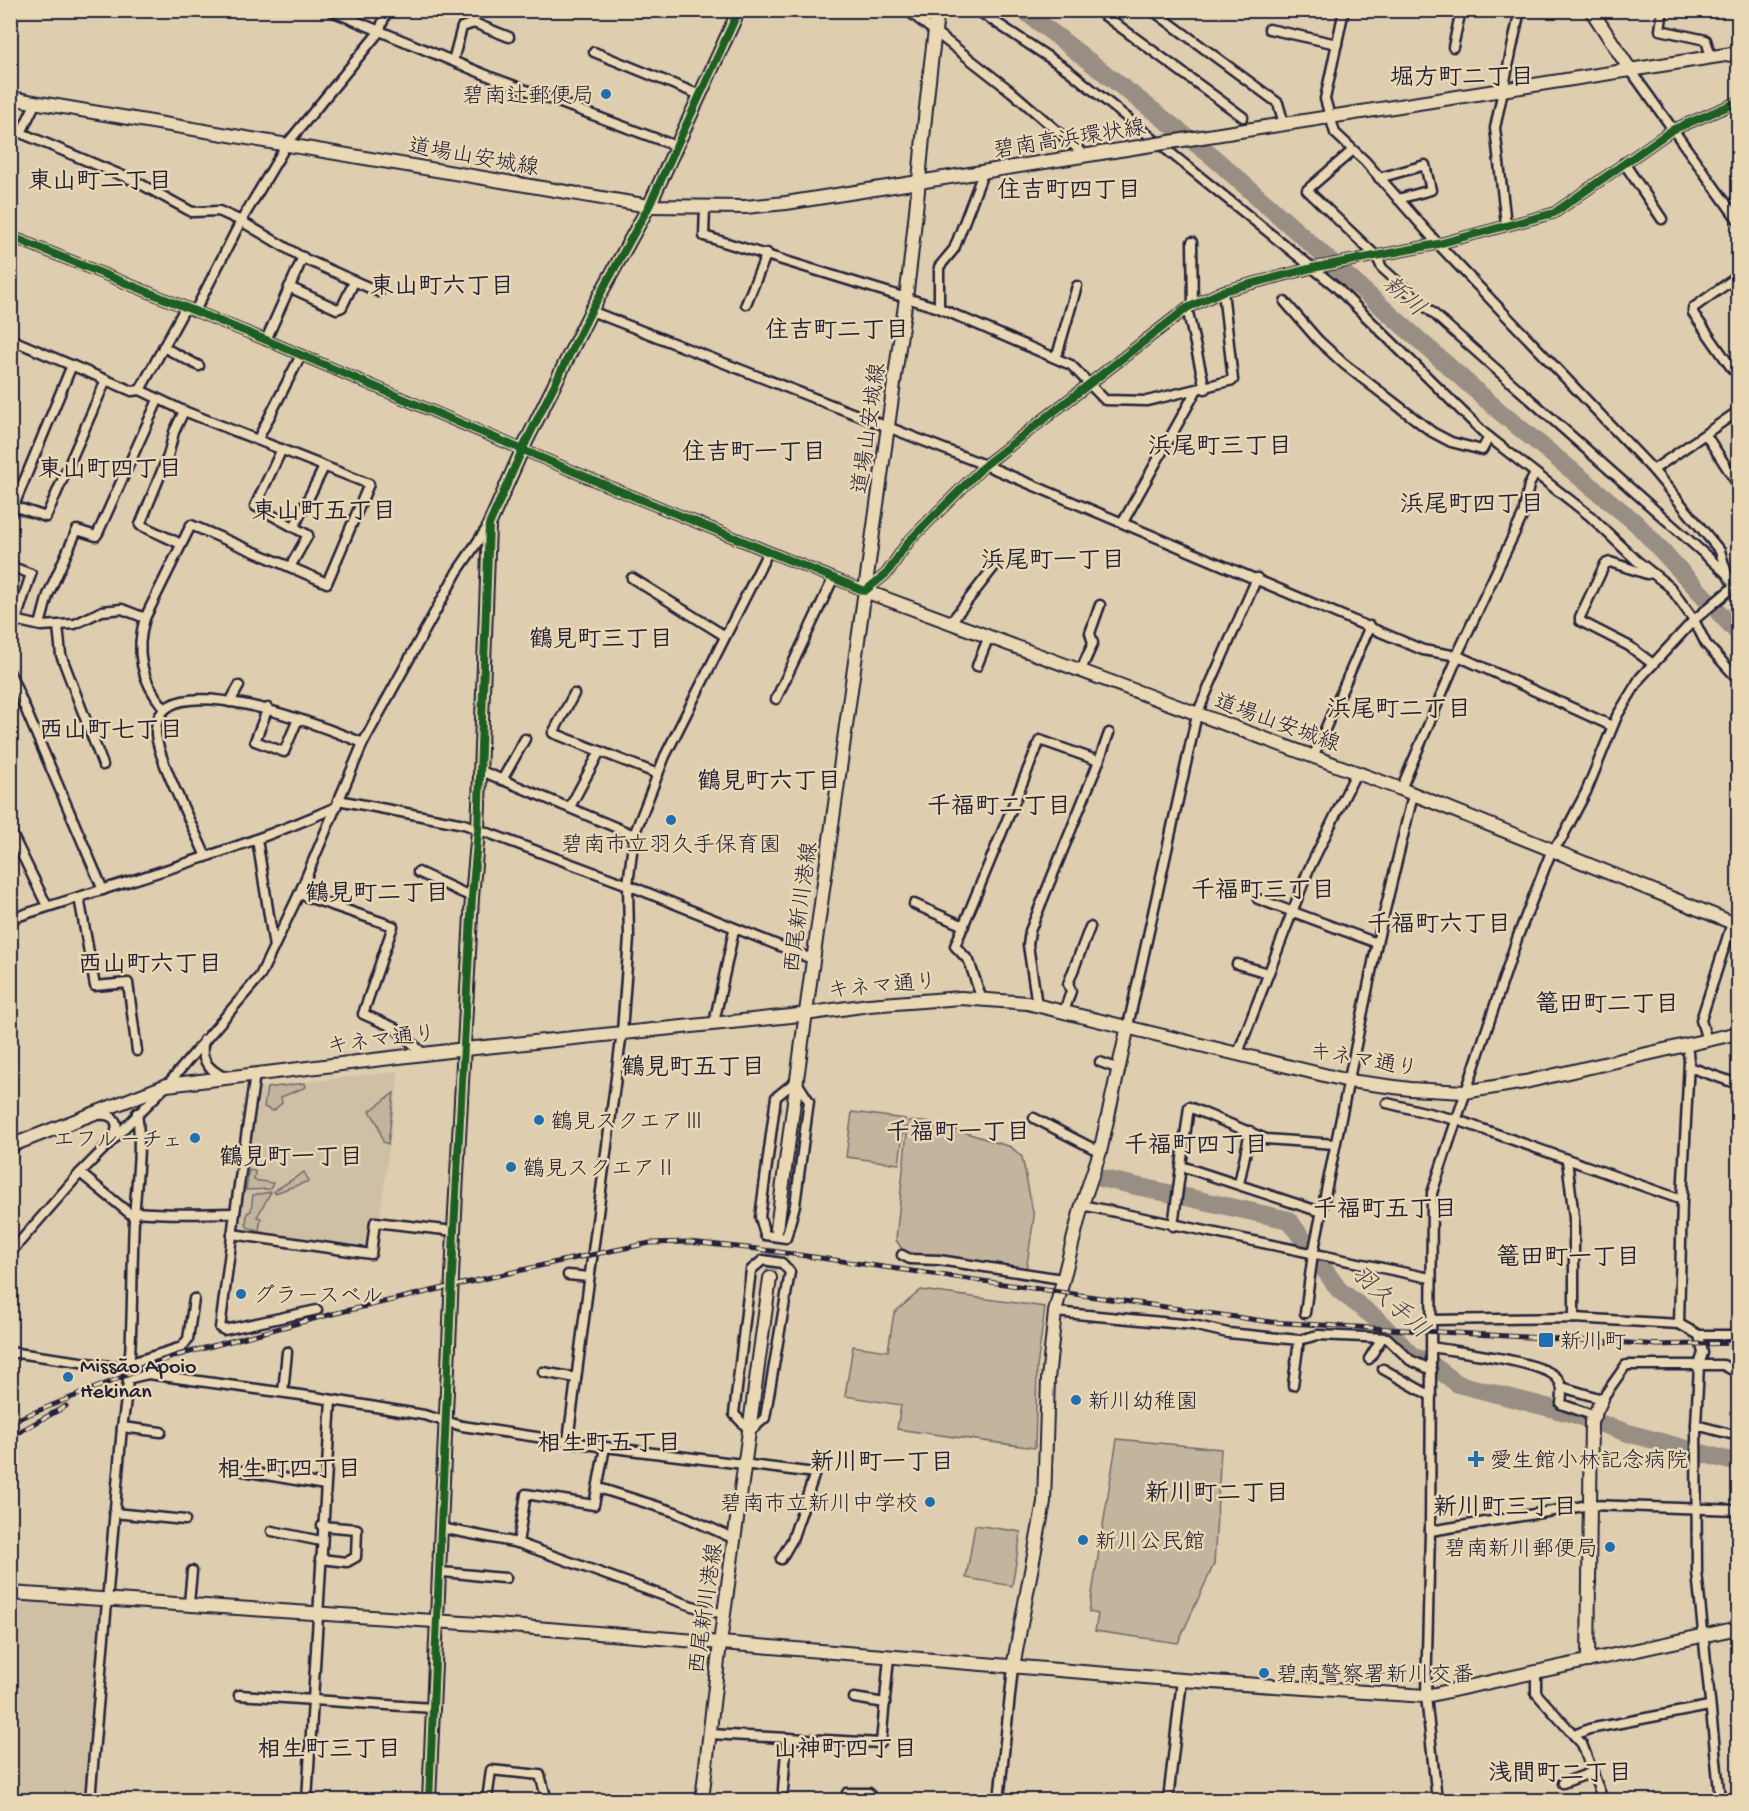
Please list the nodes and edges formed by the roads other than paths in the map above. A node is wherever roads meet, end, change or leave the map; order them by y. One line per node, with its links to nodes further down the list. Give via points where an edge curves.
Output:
1 (329, 10): 17 (street)
2 (387, 10): 17 (street)
3 (907, 10): 18 (street)
4 (938, 10): 18 (street)
5 (977, 10): 57 (street, via 1068,70)
6 (1097, 10): 32 (street)
7 (1152, 10): 15 (street)
8 (1168, 10): 15 (street)
9 (1344, 10): 20 (street)
10 (1461, 10): 21 (street)
11 (1520, 10): 27 (street)
12 (1592, 10): 26 (street)
13 (1663, 10): 24 (street, via 1660,30 1706,40)
14 (735, 12): 28 (street)
15 (1166, 22): 34 (street, via 1278,103)
16 (1269, 29): 20 (street)
17 (379, 32): 25 (street); 36 (street)
18 (935, 32): 39 (street); 43 (street)
19 (509, 36): 25 (street, via 474,23 462,27)
20 (1337, 44): 33 (street, via 1325,99)
21 (1453, 47)
22 (594, 52): 28 (street)
23 (1738, 53): 24 (street, 碧南高浜環状線)
24 (1711, 57): 26 (street, 碧南高浜環状線)
25 (453, 61): 37 (street)
26 (1631, 71): 27 (street, 碧南高浜環状線); 35 (street)
27 (1504, 91): 33 (street, 碧南高浜環状線); 50 (street, via 1495,128)
28 (700, 95): 37 (street)
29 (10, 98): 30 (street, 道場山安城線)
30 (36, 102): 36 (street, 道場山安城線); 49 (street, via 21,133 135,181 192,212 219,212)
31 (1738, 102): 35 (street)
32 (1243, 117)
33 (1330, 118): 34 (street, 碧南高浜環状線); 38 (street, via 1335,133)
34 (1284, 124): 39 (street, 碧南高浜環状線, bridge)
35 (1672, 130): 40 (street); 48 (street)
36 (287, 144): 45 (street, 道場山安城線); 49 (street)
37 (676, 146): 45 (street)
38 (1353, 151): 42 (street); 56 (street, via 1307,190)
39 (1086, 156): 41 (street, 碧南高浜環状線)
40 (1624, 163): 47 (street); 50 (street, via 1554,213)
41 (983, 173): 43 (street, 碧南高浜環状線); 69 (street, via 954,249 939,267)
42 (1379, 178): 44 (street); 44 (street, via 1425,165 1431,190)
43 (917, 181): 46 (street, 道場山安城線, via 786,203); 64 (street, 道場山安城線)
44 (1398, 199): 53 (street)
45 (649, 206): 46 (street, 道場山安城線); 71 (street)
46 (705, 207): 54 (street, via 704,236)
47 (1662, 219)
48 (1738, 220)
49 (241, 221): 55 (street); 70 (street)
50 (1506, 224): 53 (street)
51 (10, 236): 68 (street)
52 (1192, 242): 67 (street)
53 (1437, 244): 56 (street); 95 (street)
54 (767, 253): 64 (street); 66 (street)
55 (303, 257): 59 (street); 61 (street)
56 (1374, 257): 57 (street); 108 (street)
57 (1312, 268): 62 (street); 89 (street)
58 (1738, 276): 79 (street, via 1693,308 1732,370)
59 (354, 282): 61 (street, via 338,309); 63 (street)
60 (1077, 286): 76 (street)
61 (289, 287): 73 (street)
62 (1223, 291): 67 (street); 83 (street, via 1233,380)
63 (379, 292)
64 (906, 300): 69 (street); 87 (street, 道場山安城線)
65 (1285, 302): 89 (street, via 1344,364 1432,432 1450,442 1482,450)
66 (746, 304)
67 (1190, 307): 81 (street); 83 (street)
68 (185, 308): 70 (street); 74 (street)
69 (939, 309): 76 (street)
70 (195, 311): 73 (street)
71 (591, 311): 87 (street); 91 (street)
72 (10, 339): 77 (street)
73 (266, 340): 75 (street)
74 (163, 347): 78 (street); 82 (street)
75 (301, 355): 90 (street); 91 (street)
76 (1054, 356): 81 (street, via 1076,368)
77 (72, 365): 80 (street); 98 (street)
78 (199, 366)
79 (1738, 370)
80 (106, 380): 82 (street, via 132,391); 98 (street, via 46,517)
81 (1087, 384): 83 (street, via 1105,400 1147,400); 93 (street)
82 (140, 390): 84 (street)
83 (1200, 390): 99 (street)
84 (158, 400): 85 (street); 119 (street, via 98,533 96,536 77,530 48,595)
85 (184, 411): 90 (street); 102 (street, via 140,525)
86 (1734, 414): 88 (street)
87 (888, 428): 93 (street); 113 (street, 道場山安城線)
88 (1706, 435): 95 (street); 97 (street)
89 (1489, 437): 96 (street)
90 (258, 439): 92 (street)
91 (523, 448): 101 (street); 103 (street)
92 (282, 449): 94 (street); 100 (street, via 255,506)
93 (985, 465): 99 (street); 113 (street, via 908,542 887,573)
94 (324, 467): 100 (street); 106 (street, via 369,484 369,488 327,583)
95 (1653, 470): 108 (street, via 1720,551)
96 (1535, 474): 107 (street, via 1589,515); 124 (street, via 1523,515)
97 (1738, 485)
98 (12, 510)
99 (1123, 522): 109 (street)
100 (295, 525): 106 (street, via 308,535)
101 (489, 525): 141 (street, via 457,572); 146 (street)
102 (181, 544): 106 (street, via 191,525); 115 (street)
103 (768, 552): 111 (street); 122 (street)
104 (996, 563): 118 (street)
105 (10, 566): 117 (street, via 32,574)
106 (290, 567)
107 (1652, 573): 116 (street, via 1670,587); 125 (street, via 1605,564 1580,621 1629,646)
108 (1727, 574): 112 (street)
109 (1257, 578): 121 (street); 136 (street)
110 (632, 579): 122 (street)
111 (833, 579): 113 (street); 132 (street)
112 (1737, 587): 116 (street)
113 (865, 591): 118 (street, 道場山安城線); 177 (street, 西尾新川港線)
114 (1100, 605): 127 (street, via 1089,633 1093,643)
115 (145, 618): 120 (street, via 122,609 102,611 75,624); 134 (street, via 139,654 152,695)
116 (1696, 619): 125 (street); 129 (street, via 1706,644)
117 (13, 620): 119 (street)
118 (951, 622): 123 (street, 道場山安城線)
119 (40, 625): 120 (street)
120 (58, 626): 145 (street, via 61,655)
121 (1370, 626): 124 (street, via 1423,650); 143 (street)
122 (726, 636): 148 (street)
123 (989, 636): 126 (street); 127 (street, 道場山安城線)
124 (1457, 656): 138 (street); 150 (street)
125 (1653, 664): 138 (street, via 1640,678)
126 (977, 666)
127 (1081, 670): 136 (street, 道場山安城線)
128 (10, 673): 162 (street)
129 (1738, 679)
130 (238, 686): 133 (street)
131 (574, 694): 142 (street, via 553,733)
132 (776, 699)
133 (230, 702): 134 (street, via 186,699); 135 (street)
134 (164, 708): 159 (street, via 158,718 159,747)
135 (268, 708): 137 (street); 137 (street, via 255,741 284,752)
136 (1197, 714): 143 (street, 道場山安城線); 185 (street)
137 (298, 719): 141 (street)
138 (1612, 726): 158 (street, via 1586,792)
139 (1109, 733): 144 (street)
140 (525, 739): 149 (street)
141 (363, 743): 152 (street)
142 (600, 751): 148 (street); 153 (street)
143 (1313, 757): 147 (street, 道場山安城線)
144 (1099, 761): 172 (street, via 1040,740); 181 (street, via 1030,931 1028,945)
145 (103, 765)
146 (480, 770): 149 (street); 155 (street)
147 (1356, 773): 150 (street, 道場山安城線); 169 (street)
148 (658, 774): 156 (street)
149 (502, 780): 153 (street)
150 (1401, 789): 151 (street, 道場山安城線)
151 (1413, 795): 158 (street, 道場山安城線); 175 (street)
152 (336, 804): 155 (street, via 464,824); 157 (street); 163 (street)
153 (570, 807): 156 (street)
154 (10, 830): 168 (street)
155 (478, 831): 161 (street); 165 (street)
156 (634, 835): 161 (street)
157 (257, 839): 159 (street); 176 (street)
158 (1551, 852): 171 (street, 道場山安城線); 204 (street)
159 (206, 857): 162 (street)
160 (418, 872): 165 (street)
161 (628, 885): 174 (street); 186 (street, via 629,938)
162 (103, 890): 164 (street)
163 (299, 894): 176 (street); 194 (street, via 393,926 363,1014 395,1028)
164 (79, 897): 168 (street); 192 (street, via 95,986 128,983)
165 (472, 897): 191 (street)
166 (1258, 899): 169 (street)
167 (914, 904): 172 (street)
168 (47, 906): 170 (street)
169 (1292, 910): 175 (street); 179 (street)
170 (10, 919)
171 (1735, 924): 189 (street, via 1701,1020)
172 (964, 926): 180 (street, via 955,946 969,961)
173 (1090, 927): 182 (street, via 1068,984 1071,992)
174 (734, 930): 177 (street); 184 (street)
175 (1377, 943): 201 (street)
176 (274, 948): 188 (street, via 260,976)
177 (812, 959): 183 (street, 西尾新川港線)
178 (1237, 964): 179 (street)
179 (1268, 973): 193 (street)
180 (982, 1000): 181 (street, キネマ通り); 183 (street, キネマ通り, via 869,1005)
181 (1037, 1005): 182 (street, キネマ通り)
182 (1064, 1012): 185 (street, キネマ通り)
183 (805, 1014): 184 (street, キネマ通り); 200 (street, 西尾新川港線)
184 (714, 1023): 186 (street, キネマ通り)
185 (1128, 1026): 193 (street, キネマ通り); 197 (street)
186 (622, 1032): 191 (street, キネマ通り); 232 (street)
187 (1738, 1033): 189 (street, キネマ通り)
188 (204, 1039): 199 (street, via 202,1052 207,1066); 203 (street)
189 (1707, 1041): 190 (street, キネマ通り)
190 (1687, 1045): 196 (street); 204 (street, キネマ通り)
191 (465, 1050): 194 (street, キネマ通り); 226 (street)
192 (137, 1051)
193 (1238, 1053): 201 (street, キネマ通り)
194 (424, 1054): 198 (street, キネマ通り)
195 (1100, 1062): 197 (street)
196 (1689, 1067): 202 (street); 219 (street)
197 (1119, 1069): 214 (street)
198 (255, 1074): 199 (street, キネマ通り); 222 (street)
199 (224, 1077): 203 (street, キネマ通り)
200 (796, 1081): 200 (street, via 776,1097 760,1217 765,1235 786,1238 795,1205 809,1101); 225 (street, 西尾新川港線)
201 (1349, 1081): 204 (street, キネマ通り); 212 (street)
202 (1738, 1084)
203 (167, 1085): 206 (street); 207 (street, キネマ通り)
204 (1464, 1092): 209 (street)
205 (1388, 1103): 209 (street)
206 (137, 1113): 211 (street); 223 (street, via 140,1134)
207 (86, 1117): 211 (street, via 111,1116 118,1127); 213 (street, キネマ通り)
208 (1034, 1118): 214 (street)
209 (1457, 1120): 215 (street); 234 (street, via 1432,1193)
210 (1250, 1131): 212 (street, via 1266,1139); 216 (street, via 1189,1107); 218 (street)
211 (113, 1140): 217 (street)
212 (1335, 1144): 221 (street)
213 (10, 1146)
214 (1100, 1152): 220 (street)
215 (1567, 1160): 219 (street); 240 (street, via 1575,1218)
216 (1181, 1166): 218 (street); 224 (street)
217 (80, 1173): 223 (street); 228 (street)
218 (1239, 1184): 221 (street)
219 (1682, 1200): 242 (street)
220 (1082, 1205): 224 (street); 235 (street)
221 (1322, 1212): 229 (street)
222 (235, 1213): 223 (street); 227 (street)
223 (135, 1215): 253 (street)
224 (1173, 1226): 229 (street)
225 (777, 1228)
226 (454, 1231): 227 (street, via 375,1222 371,1254); 265 (street)
227 (232, 1234): 237 (street, via 220,1328)
228 (10, 1253)
229 (1313, 1254): 234 (street); 239 (street)
230 (902, 1255): 235 (street)
231 (568, 1275): 232 (street)
232 (589, 1277): 257 (street)
233 (770, 1278): 268 (street, 西尾新川港線)
234 (1430, 1278): 241 (street)
235 (1062, 1280): 238 (street)
236 (194, 1299): 253 (street, via 188,1339 182,1347)
237 (317, 1310)
238 (1055, 1312): 246 (street); 305 (street, via 1048,1378 1044,1502)
239 (1305, 1313)
240 (1574, 1318): 241 (street); 242 (street)
241 (1431, 1320): 247 (street)
242 (1680, 1324): 243 (street)
243 (1700, 1335): 244 (street); 251 (street, via 1703,1353)
244 (1738, 1335)
245 (1382, 1338): 246 (street, via 1318,1335); 250 (street); 254 (street, via 1387,1338 1410,1360)
246 (1299, 1340): 258 (street)
247 (1432, 1347): 254 (street); 259 (street, via 1539,1366 1556,1376)
248 (10, 1352): 253 (street)
249 (286, 1352): 260 (street)
250 (1369, 1359)
251 (1699, 1365): 256 (street, via 1724,1365); 262 (street, via 1626,1365); 266 (street)
252 (1383, 1368): 261 (street)
253 (130, 1370): 260 (street); 267 (street)
254 (1432, 1370): 261 (street)
255 (543, 1372): 257 (street)
256 (1738, 1373)
257 (576, 1377): 271 (street)
258 (1293, 1385)
259 (1562, 1387): 262 (street); 264 (street, via 1561,1404)
260 (283, 1392): 263 (street)
261 (1431, 1396): 285 (street)
262 (1602, 1399): 264 (street)
263 (331, 1400): 265 (street); 275 (street)
264 (1592, 1415): 277 (street)
265 (446, 1422): 271 (street); 283 (street)
266 (1696, 1425): 270 (street); 278 (street)
267 (122, 1426): 269 (street); 280 (street)
268 (750, 1431): 268 (street, via 734,1414 751,1270 763,1260 782,1263 790,1272 765,1418); 273 (street, 西尾新川港線)
269 (161, 1432)
270 (1738, 1436)
271 (568, 1440): 272 (street)
272 (605, 1447): 273 (street); 276 (street)
273 (745, 1465): 286 (street, 西尾新川港線); 290 (street, via 815,1473 792,1540)
274 (243, 1471): 275 (street)
275 (326, 1485): 282 (street)
276 (599, 1488): 286 (street, via 675,1512); 288 (street, via 594,1505 526,1494)
277 (1590, 1506): 278 (street); 285 (street); 304 (street)
278 (1696, 1507): 279 (street); 301 (street, via 1696,1572)
279 (1738, 1510)
280 (114, 1513): 281 (street); 295 (street)
281 (184, 1520)
282 (322, 1526): 287 (street); 289 (street, via 357,1529 356,1557 347,1562)
283 (441, 1528): 288 (street); 292 (street)
284 (272, 1531): 287 (street)
285 (1430, 1531): 309 (street)
286 (735, 1539): 298 (street, 西尾新川港線)
287 (321, 1541): 289 (street)
288 (518, 1543): 298 (street)
289 (320, 1559): 297 (street)
290 (781, 1559)
291 (192, 1571): 296 (street)
292 (439, 1572): 293 (street); 299 (street)
293 (506, 1578)
294 (10, 1593): 295 (street)
295 (107, 1598): 296 (street); 322 (street)
296 (189, 1604): 297 (street)
297 (317, 1613): 299 (street); 311 (street)
298 (724, 1614): 302 (street, 西尾新川港線)
299 (437, 1622): 302 (street); 314 (street)
300 (1738, 1628): 301 (street)
301 (1704, 1634): 304 (street); 313 (street)
302 (720, 1643): 303 (street); 315 (street, 西尾新川港線)
303 (889, 1657): 305 (street); 312 (street)
304 (1588, 1661): 306 (street)
305 (1013, 1667): 307 (street); 329 (street)
306 (1536, 1673): 309 (street); 316 (street, via 1536,1693)
307 (1182, 1680): 309 (street); 330 (street)
308 (239, 1695): 311 (street)
309 (1426, 1696): 331 (street)
310 (854, 1698): 312 (street)
311 (312, 1700): 314 (street); 323 (street)
312 (885, 1703): 317 (street, via 881,1743)
313 (1709, 1706): 316 (street); 333 (street)
314 (432, 1708): 324 (street)
315 (710, 1734): 317 (street); 327 (street, 西尾新川港線)
316 (1574, 1735): 318 (street, via 1582,1744)
317 (787, 1738): 320 (street)
318 (1593, 1772): 319 (street); 332 (street)
319 (1563, 1783)
320 (783, 1790)
321 (847, 1793): 328 (street, via 869,1793)
322 (90, 1800)
323 (307, 1800)
324 (429, 1800)
325 (487, 1800): 326 (street, via 491,1770 540,1775)
326 (547, 1800)
327 (702, 1800)
328 (872, 1800)
329 (999, 1800)
330 (1168, 1800)
331 (1437, 1800)
332 (1603, 1800)
333 (1720, 1800)

